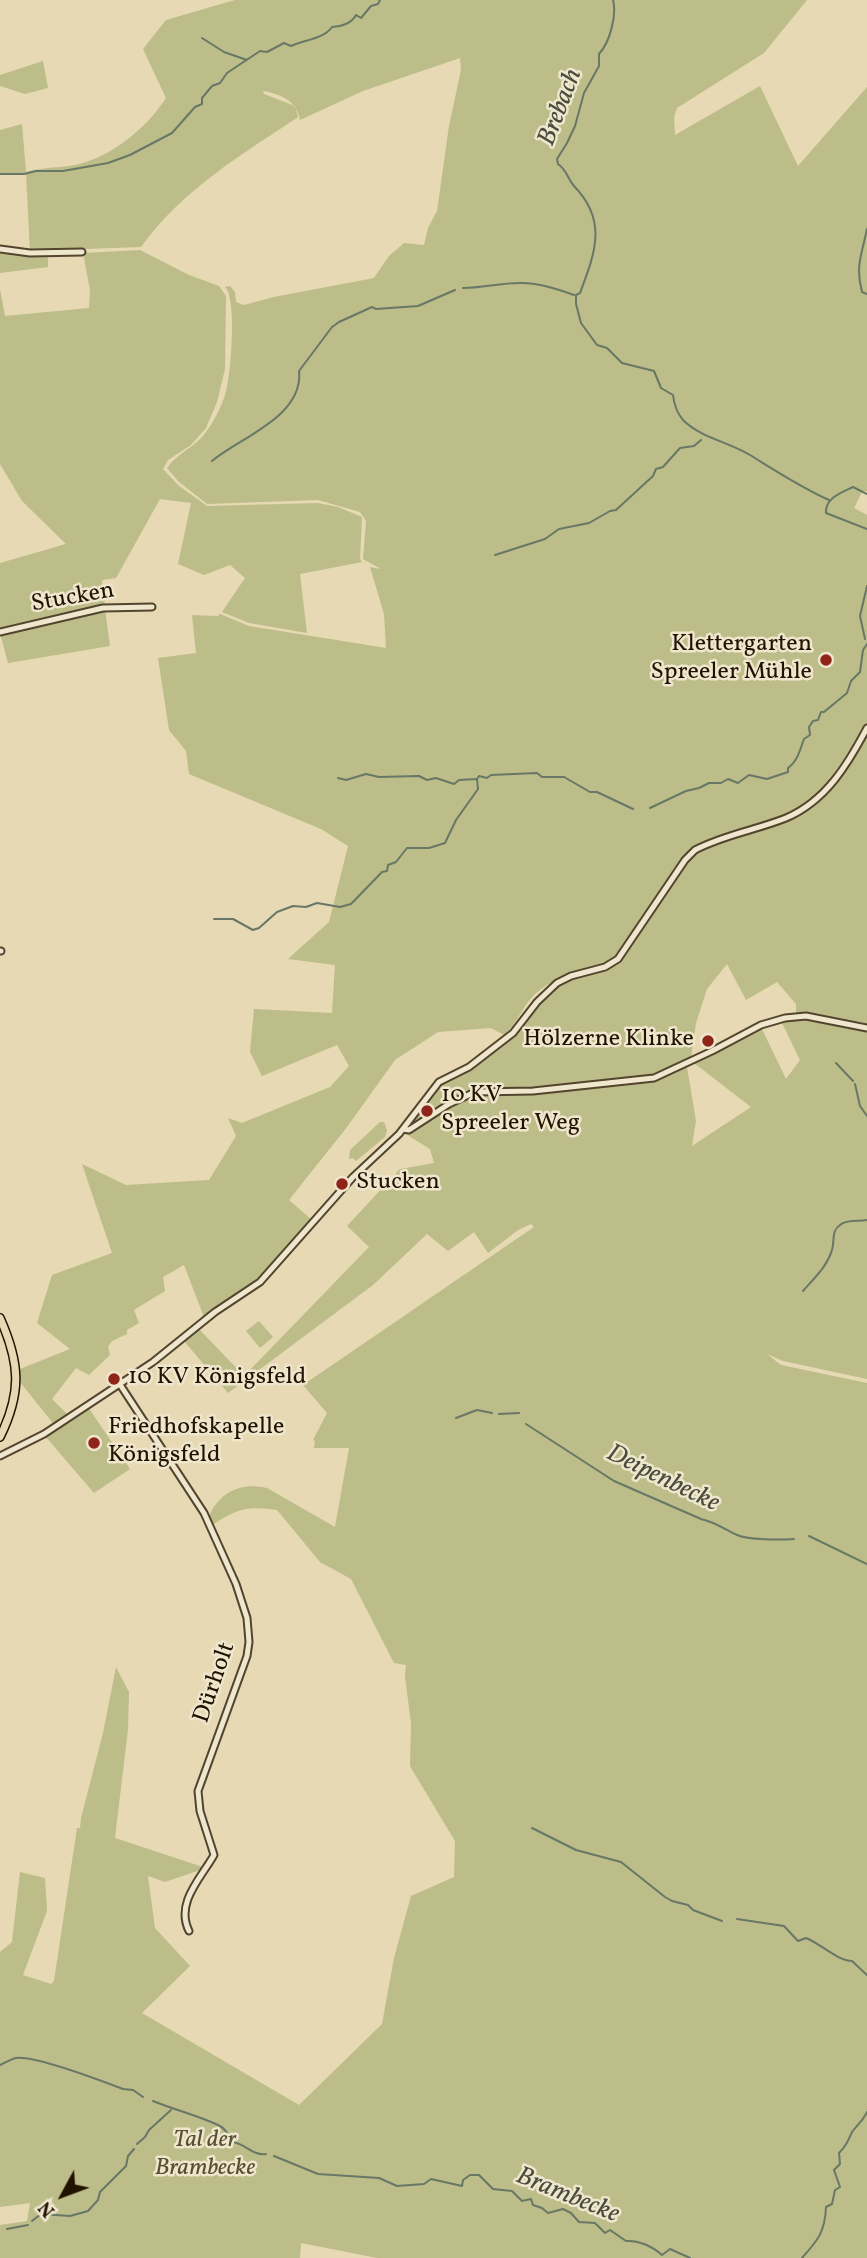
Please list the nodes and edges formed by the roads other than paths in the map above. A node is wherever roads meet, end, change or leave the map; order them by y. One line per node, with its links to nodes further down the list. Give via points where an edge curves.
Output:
1 (0, 249): 2 (street)
2 (82, 252)
3 (152, 607): 4 (street, Stucken, via 103,607)
4 (0, 632)
5 (867, 728): 7 (street, via 837,777 801,810 691,853 621,956 608,966 556,983 513,1033 433,1088)
6 (867, 1028): 7 (street, via 806,1016 774,1020 654,1078 471,1093)
7 (403, 1129): 9 (street, via 353,1177 260,1282)
8 (0, 1318): 10 (main road, via 12,1346 16,1380)
9 (119, 1383): 11 (street, via 44,1434); 12 (street, Dürholt, via 208,1520 236,1584 249,1630 244,1666 198,1791 214,1855 188,1899 185,1920)
10 (0, 1437)
11 (0, 1456)
12 (189, 1931)

